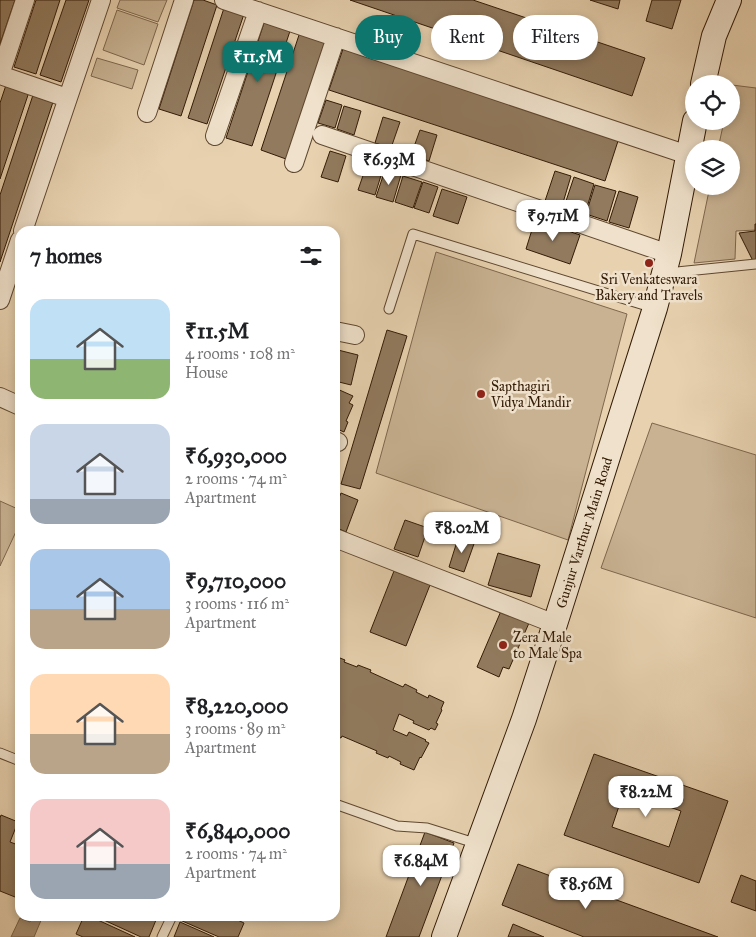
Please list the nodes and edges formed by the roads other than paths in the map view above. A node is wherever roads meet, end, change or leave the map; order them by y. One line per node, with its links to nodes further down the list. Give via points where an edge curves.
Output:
1 (25, 0): 10 (street)
2 (101, 0): 12 (street)
3 (184, 0): 13 (street)
4 (224, 0): 7 (street)
5 (717, 0): 8 (main road)
6 (729, 0): 8 (main road)
7 (258, 11): 9 (street); 15 (street)
8 (714, 36): 11 (main road)
9 (336, 37): 16 (street); 17 (street)
10 (0, 75): 12 (street)
11 (705, 75)
12 (67, 98): 19 (street)
13 (148, 113)
14 (322, 135): 21 (street)
15 (215, 136)
16 (685, 154)
17 (294, 163)
18 (685, 170): 21 (main road, Gunjur Varthur Main Road)
19 (25, 226)
20 (15, 255): 23 (street)
21 (666, 264): 22 (lane); 24 (main road, Gunjur Varthur Main Road)
22 (756, 264)
23 (0, 300)
24 (655, 308): 25 (lane, via 413,234); 31 (main road, Gunjur Varthur Main Road)
25 (389, 309)
26 (340, 332): 27 (street)
27 (355, 335)
28 (0, 397): 29 (street)
29 (15, 404)
30 (340, 540): 31 (street)
31 (555, 624): 35 (main road, Gunjur Varthur Main Road)
32 (0, 753): 33 (lane)
33 (15, 759)
34 (340, 806): 35 (lane, via 397,826 427,828)
35 (478, 844): 38 (main road, Gunjur Varthur Main Road)
36 (170, 921): 37 (lane)
37 (162, 937)
38 (444, 937)

